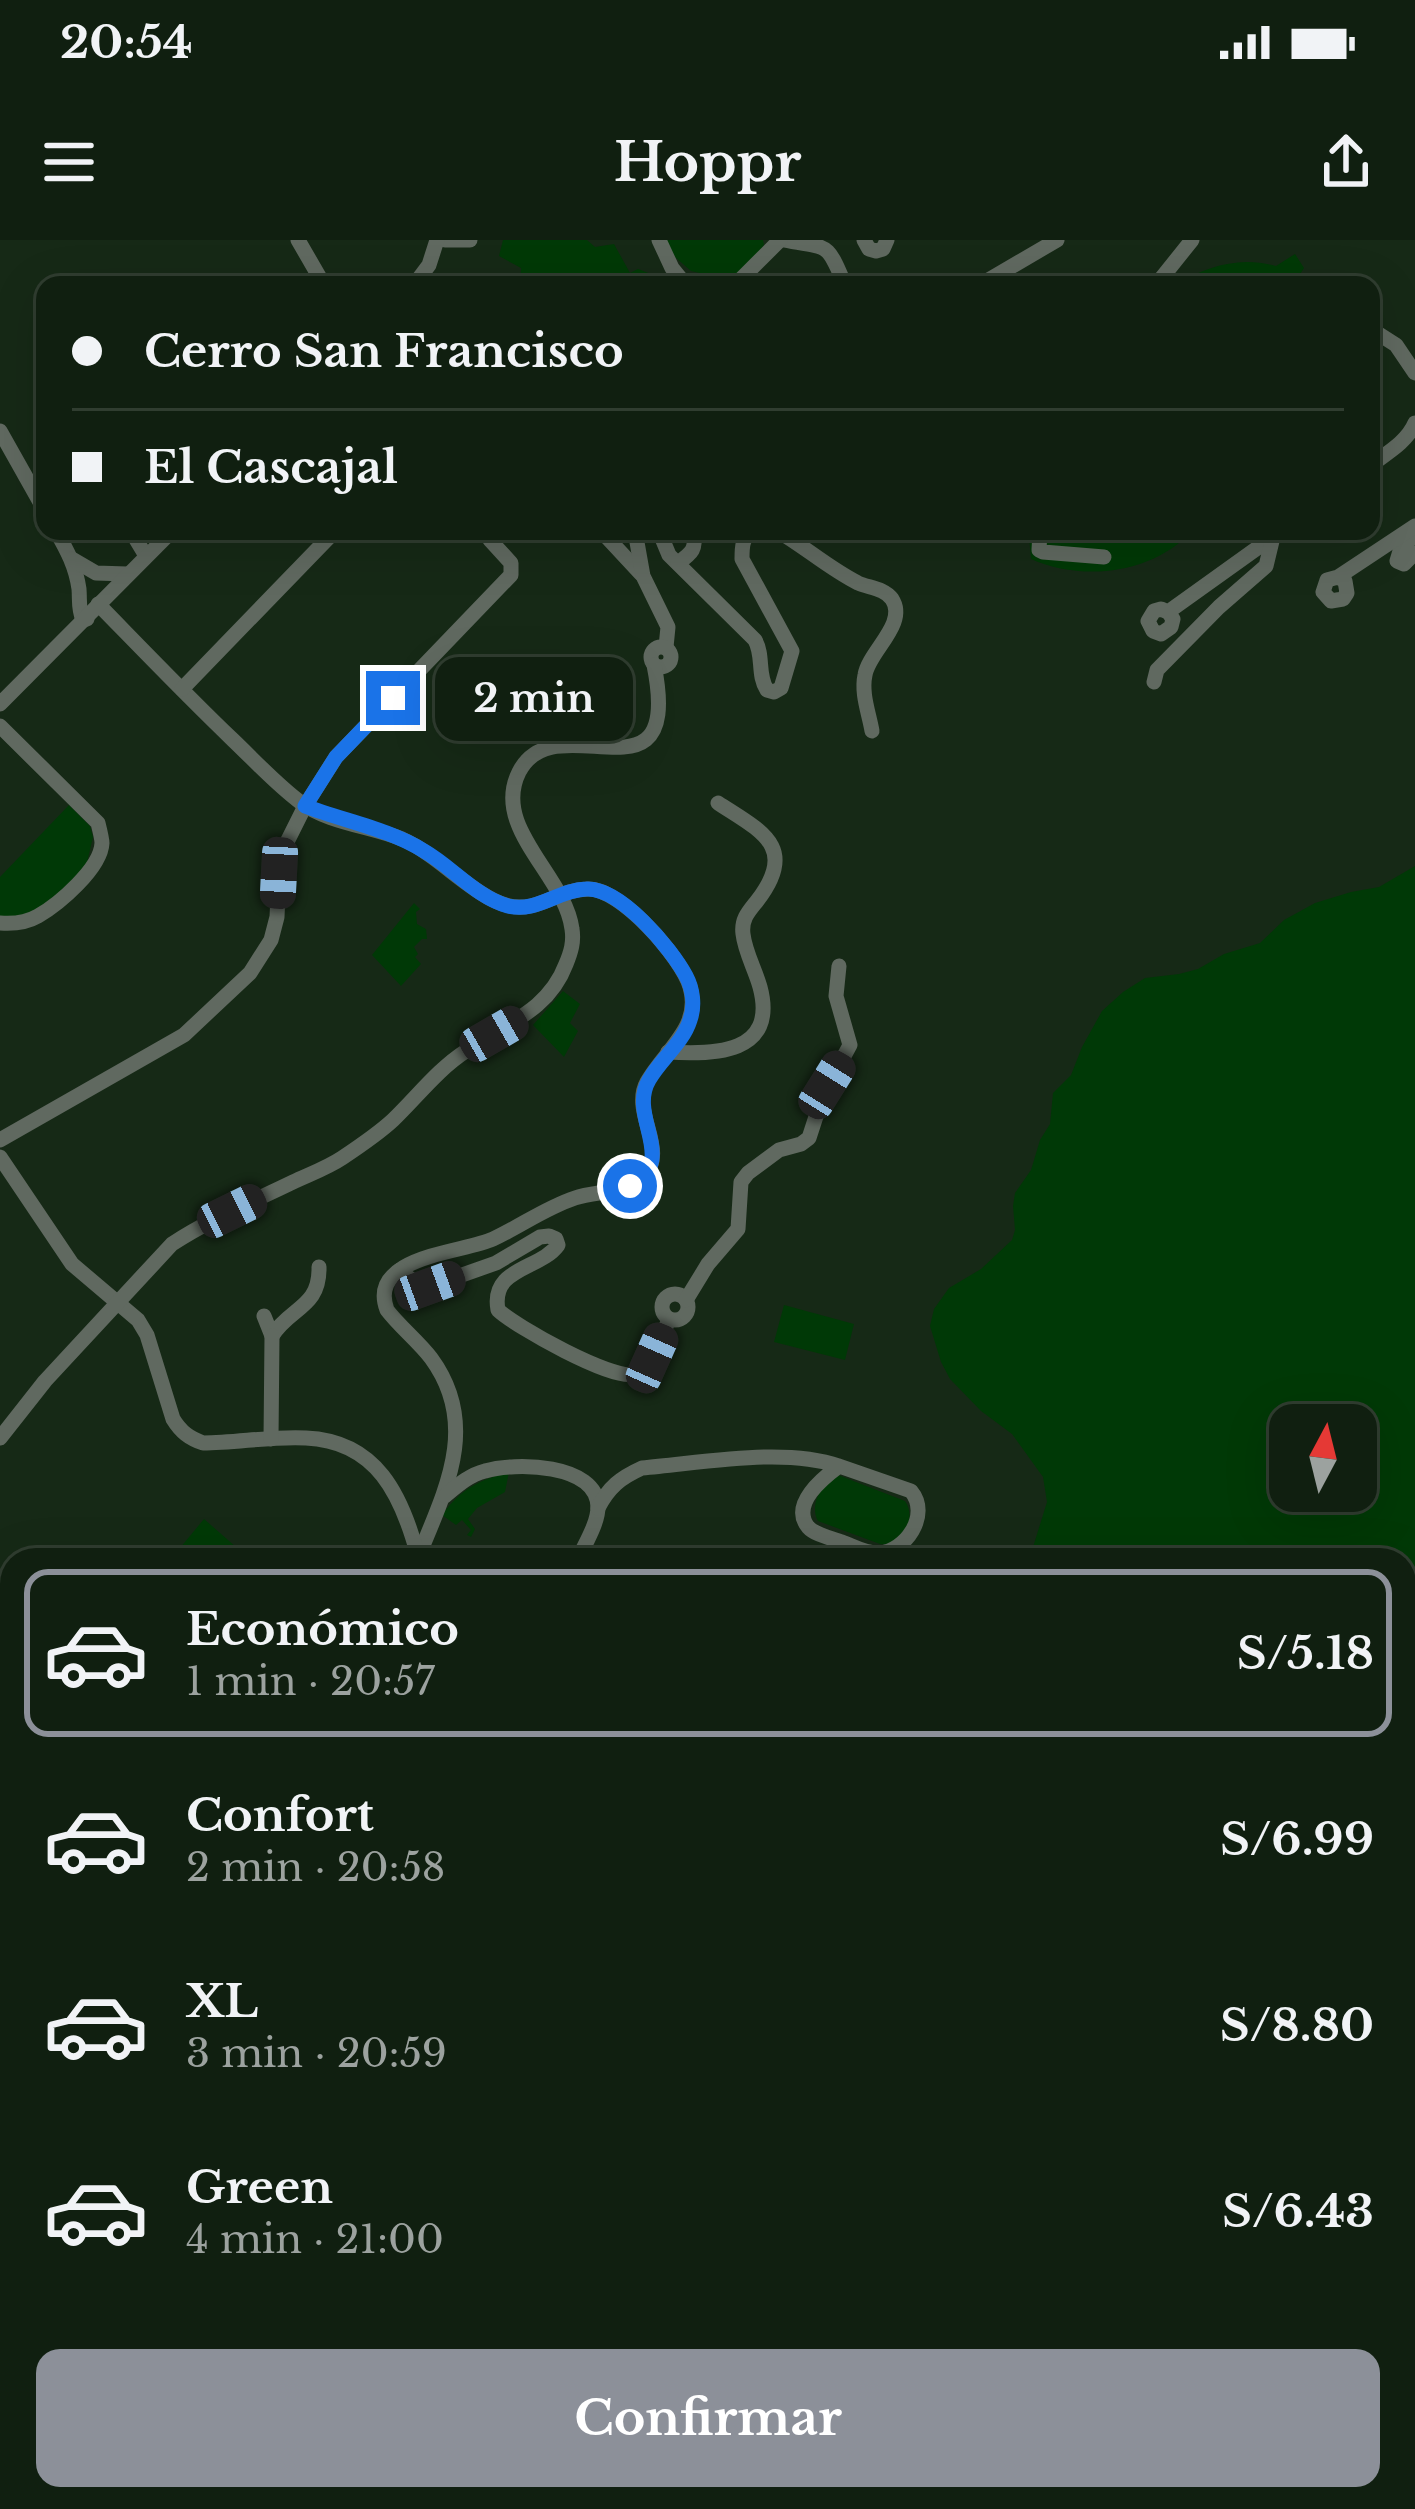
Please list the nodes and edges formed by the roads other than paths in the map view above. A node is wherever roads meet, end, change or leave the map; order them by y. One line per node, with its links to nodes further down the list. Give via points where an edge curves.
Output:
1 (298, 240): 10 (street)
2 (441, 240): 3 (street); 11 (street)
3 (470, 240)
4 (658, 240): 12 (street)
5 (782, 240): 13 (street); 14 (street, via 826,248)
6 (864, 240): 7 (street, via 876,251)
7 (887, 240)
8 (1057, 240): 15 (street)
9 (1192, 240): 16 (street)
10 (319, 276)
11 (421, 276)
12 (678, 276)
13 (744, 276)
14 (841, 276)
15 (995, 276)
16 (1163, 276)
17 (1380, 335): 18 (street)
18 (1415, 374)
19 (1415, 423): 21 (street)
20 (0, 431): 22 (street)
21 (1380, 459)
22 (36, 495)
23 (1415, 529): 38 (street, via 1397,560 1404,564); 45 (street)
24 (61, 540): 41 (street)
25 (136, 540): 39 (street)
26 (163, 540): 39 (street)
27 (323, 540): 51 (street)
28 (490, 540): 56 (street, via 511,563 511,575 336,757)
29 (609, 540): 44 (street)
30 (637, 540): 44 (street)
31 (663, 540): 42 (street)
32 (695, 540): 42 (street)
33 (744, 540): 42 (street, via 742,559 792,651 785,682 774,692 763,685 754,640)
34 (792, 540): 54 (street, via 893,600 894,624 864,678)
35 (1040, 540): 40 (street, via 1043,552)
36 (1269, 540): 47 (street)
37 (1275, 540): 50 (street, via 1266,566 1157,670)
38 (1415, 553)
39 (146, 556): 43 (street)
40 (1104, 557)
41 (72, 559): 43 (street, via 96,573); 48 (street)
42 (678, 563)
43 (128, 574): 46 (street)
44 (643, 576): 57 (street, via 668,627 672,656 661,665 656,729 630,746 543,750 520,769 515,818)
45 (1338, 577)
46 (98, 604): 48 (street); 49 (street)
47 (1168, 612)
48 (82, 620): 49 (street); 52 (street)
49 (114, 620): 51 (street)
50 (1154, 682)
51 (182, 689): 56 (street)
52 (0, 704)
53 (0, 726): 58 (street, via 98,823 103,841 65,896 37,917)
54 (872, 731)
55 (718, 802): 60 (street, via 763,833 777,858 742,923 763,1013 738,1048)
56 (305, 806): 57 (street, via 401,839 511,907); 61 (street, via 284,848 271,940 250,973 184,1035)
57 (562, 895): 60 (street, via 601,890 616,898 685,974 690,1021); 65 (street, via 572,949 545,1000 464,1052 335,1162 172,1244)
58 (0, 923)
59 (839, 966): 64 (street, via 836,996 850,1045 812,1132 741,1182 738,1229 686,1300 666,1297 669,1319 638,1374 619,1375 563,1350 498,1310 506,1280 554,1252 556,1239 540,1237 430,1286)
60 (668, 1052): 64 (street, via 644,1091 653,1150 642,1180 576,1197 490,1241)
61 (0, 1140)
62 (0, 1157): 65 (street, via 72,1264)
63 (319, 1267): 67 (street, via 314,1297)
64 (400, 1270): 73 (street, via 384,1289 387,1310 436,1366 456,1420)
65 (118, 1302): 68 (street); 69 (street, via 147,1335 180,1430 203,1443)
66 (264, 1316): 67 (street)
67 (272, 1336): 69 (street)
68 (0, 1438)
69 (272, 1439): 75 (street, via 353,1450 387,1479)
70 (788, 1456): 71 (street); 72 (street, via 807,1477); 74 (street, via 642,1468 608,1488)
71 (839, 1466): 72 (street); 80 (street, via 918,1500 915,1527)
72 (808, 1495): 79 (street, via 810,1531)
73 (440, 1506): 74 (street, via 484,1471 531,1466 586,1484); 75 (street, via 422,1518); 77 (street)
74 (598, 1508): 78 (street)
75 (407, 1515): 76 (street)
76 (415, 1548)
77 (422, 1548)
78 (583, 1548)
79 (857, 1548)
80 (895, 1548)

